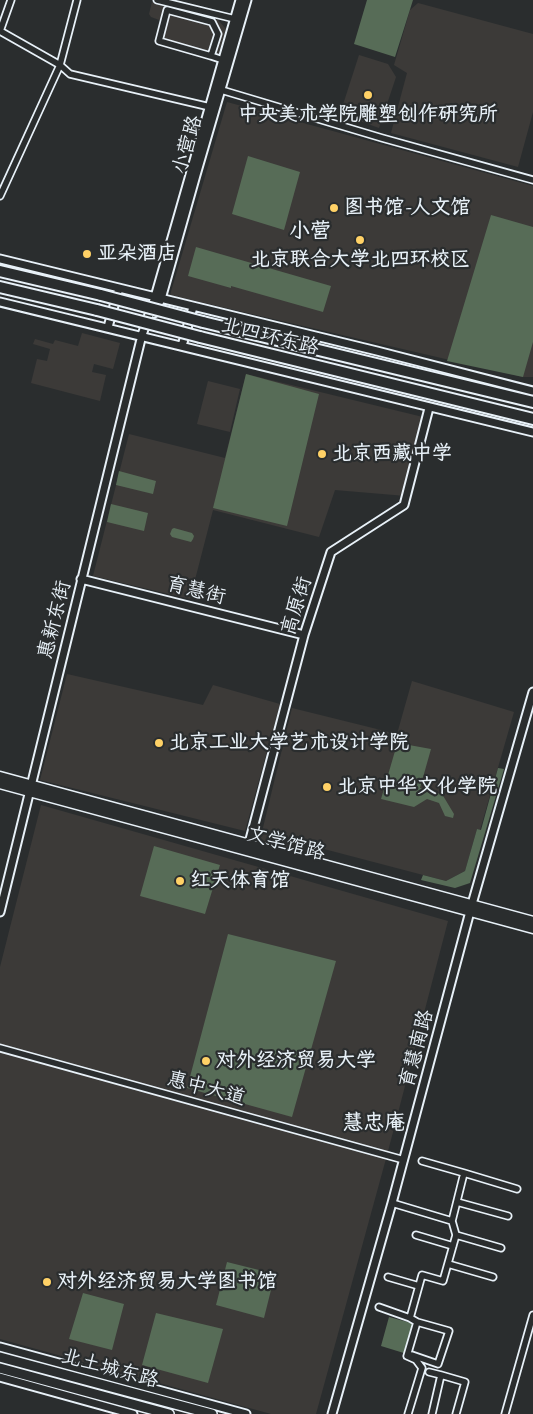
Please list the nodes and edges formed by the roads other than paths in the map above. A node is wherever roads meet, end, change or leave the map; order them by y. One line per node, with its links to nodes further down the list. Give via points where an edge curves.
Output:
1 (10, 0): 7 (street)
2 (77, 0): 10 (street)
3 (157, 0): 6 (street)
4 (240, 0): 6 (street, 小营路)
5 (247, 0): 11 (street, 小营路)
6 (235, 19): 9 (street, 小营路)
7 (0, 31): 10 (street)
8 (211, 56): 8 (street, via 218,34 212,22 167,10 159,41); 9 (street)
9 (223, 60): 11 (street, 小营路)
10 (60, 65): 13 (street, via 70,74); 15 (street)
11 (218, 89): 12 (street, 小营路); 13 (street, 小营路); 14 (street)
12 (217, 102): 13 (street); 20 (street, 小营路)
13 (210, 107): 20 (street, 小营路)
14 (533, 180)
15 (0, 196)
16 (0, 258): 19 (street, 北四环东路)
17 (0, 271): 27 (highway, 北四环东路, bridge)
18 (0, 286): 29 (highway, 北四环东路, bridge)
19 (118, 288): 20 (street, 北四环东路); 23 (street)
20 (158, 298): 22 (street, 北四环东路); 24 (street, 惠新东街)
21 (0, 302): 23 (street, 北四环东路)
22 (193, 307): 25 (street); 26 (street, 北四环东路)
23 (108, 327): 24 (street, 北四环东路)
24 (142, 336): 25 (street, 北四环东路); 33 (street, 惠新东街)
25 (182, 346): 28 (street, 北四环东路)
26 (533, 391)
27 (533, 402)
28 (429, 408): 32 (street, 北四环东路); 34 (street, 高原街, via 404,505 330,552)
29 (522, 416): 30 (highway, 北四环东路); 31 (highway)
30 (533, 419)
31 (533, 426)
32 (533, 432)
33 (81, 580): 34 (street, 育慧街); 38 (street, 惠新东街)
34 (304, 634): 39 (street, 高原街)
35 (533, 692): 41 (street, 育慧南路)
36 (0, 776): 38 (main road)
37 (0, 784): 38 (main road)
38 (30, 788): 39 (main road, 文学馆路); 40 (street, 惠新东街)
39 (248, 847): 41 (main road, 文学馆路)
40 (4, 882): 42 (street, 惠新东街)
41 (471, 908): 43 (main road, 文学馆路); 44 (main road, 文学馆路); 46 (street, 育慧南路)
42 (0, 912)
43 (533, 921)
44 (533, 928)
45 (0, 1048): 46 (street, 惠中大道)
46 (404, 1160): 51 (street, 育慧南路)
47 (422, 1161): 48 (street)
48 (464, 1173): 49 (street); 50 (street)
49 (517, 1189)
50 (457, 1202): 52 (street); 53 (street)
51 (392, 1203): 53 (street); 77 (street, 育慧南路)
52 (508, 1216)
53 (452, 1221): 55 (street)
54 (416, 1235): 56 (street)
55 (456, 1235): 56 (street); 57 (street)
56 (453, 1246): 58 (street)
57 (501, 1248)
58 (448, 1264): 60 (street); 61 (street, via 444,1281 422,1275)
59 (388, 1277): 61 (street)
60 (492, 1277)
61 (419, 1286): 64 (street)
62 (379, 1307): 64 (street)
63 (533, 1315): 81 (street)
64 (410, 1318): 65 (street)
65 (417, 1322): 67 (street); 67 (street, via 449,1330 438,1364)
66 (0, 1347): 76 (street)
67 (408, 1354): 78 (street, via 422,1368)
68 (0, 1357): 75 (main road, 北土城东路)
69 (0, 1368): 74 (main road, 北土城东路)
70 (429, 1372): 71 (street)
71 (441, 1375): 79 (street); 80 (street, via 465,1382)
72 (0, 1377): 73 (street)
73 (133, 1414)
74 (169, 1414)
75 (212, 1414)
76 (246, 1414)
77 (332, 1414)
78 (408, 1414)
79 (432, 1414)
80 (456, 1414)
81 (505, 1414)

